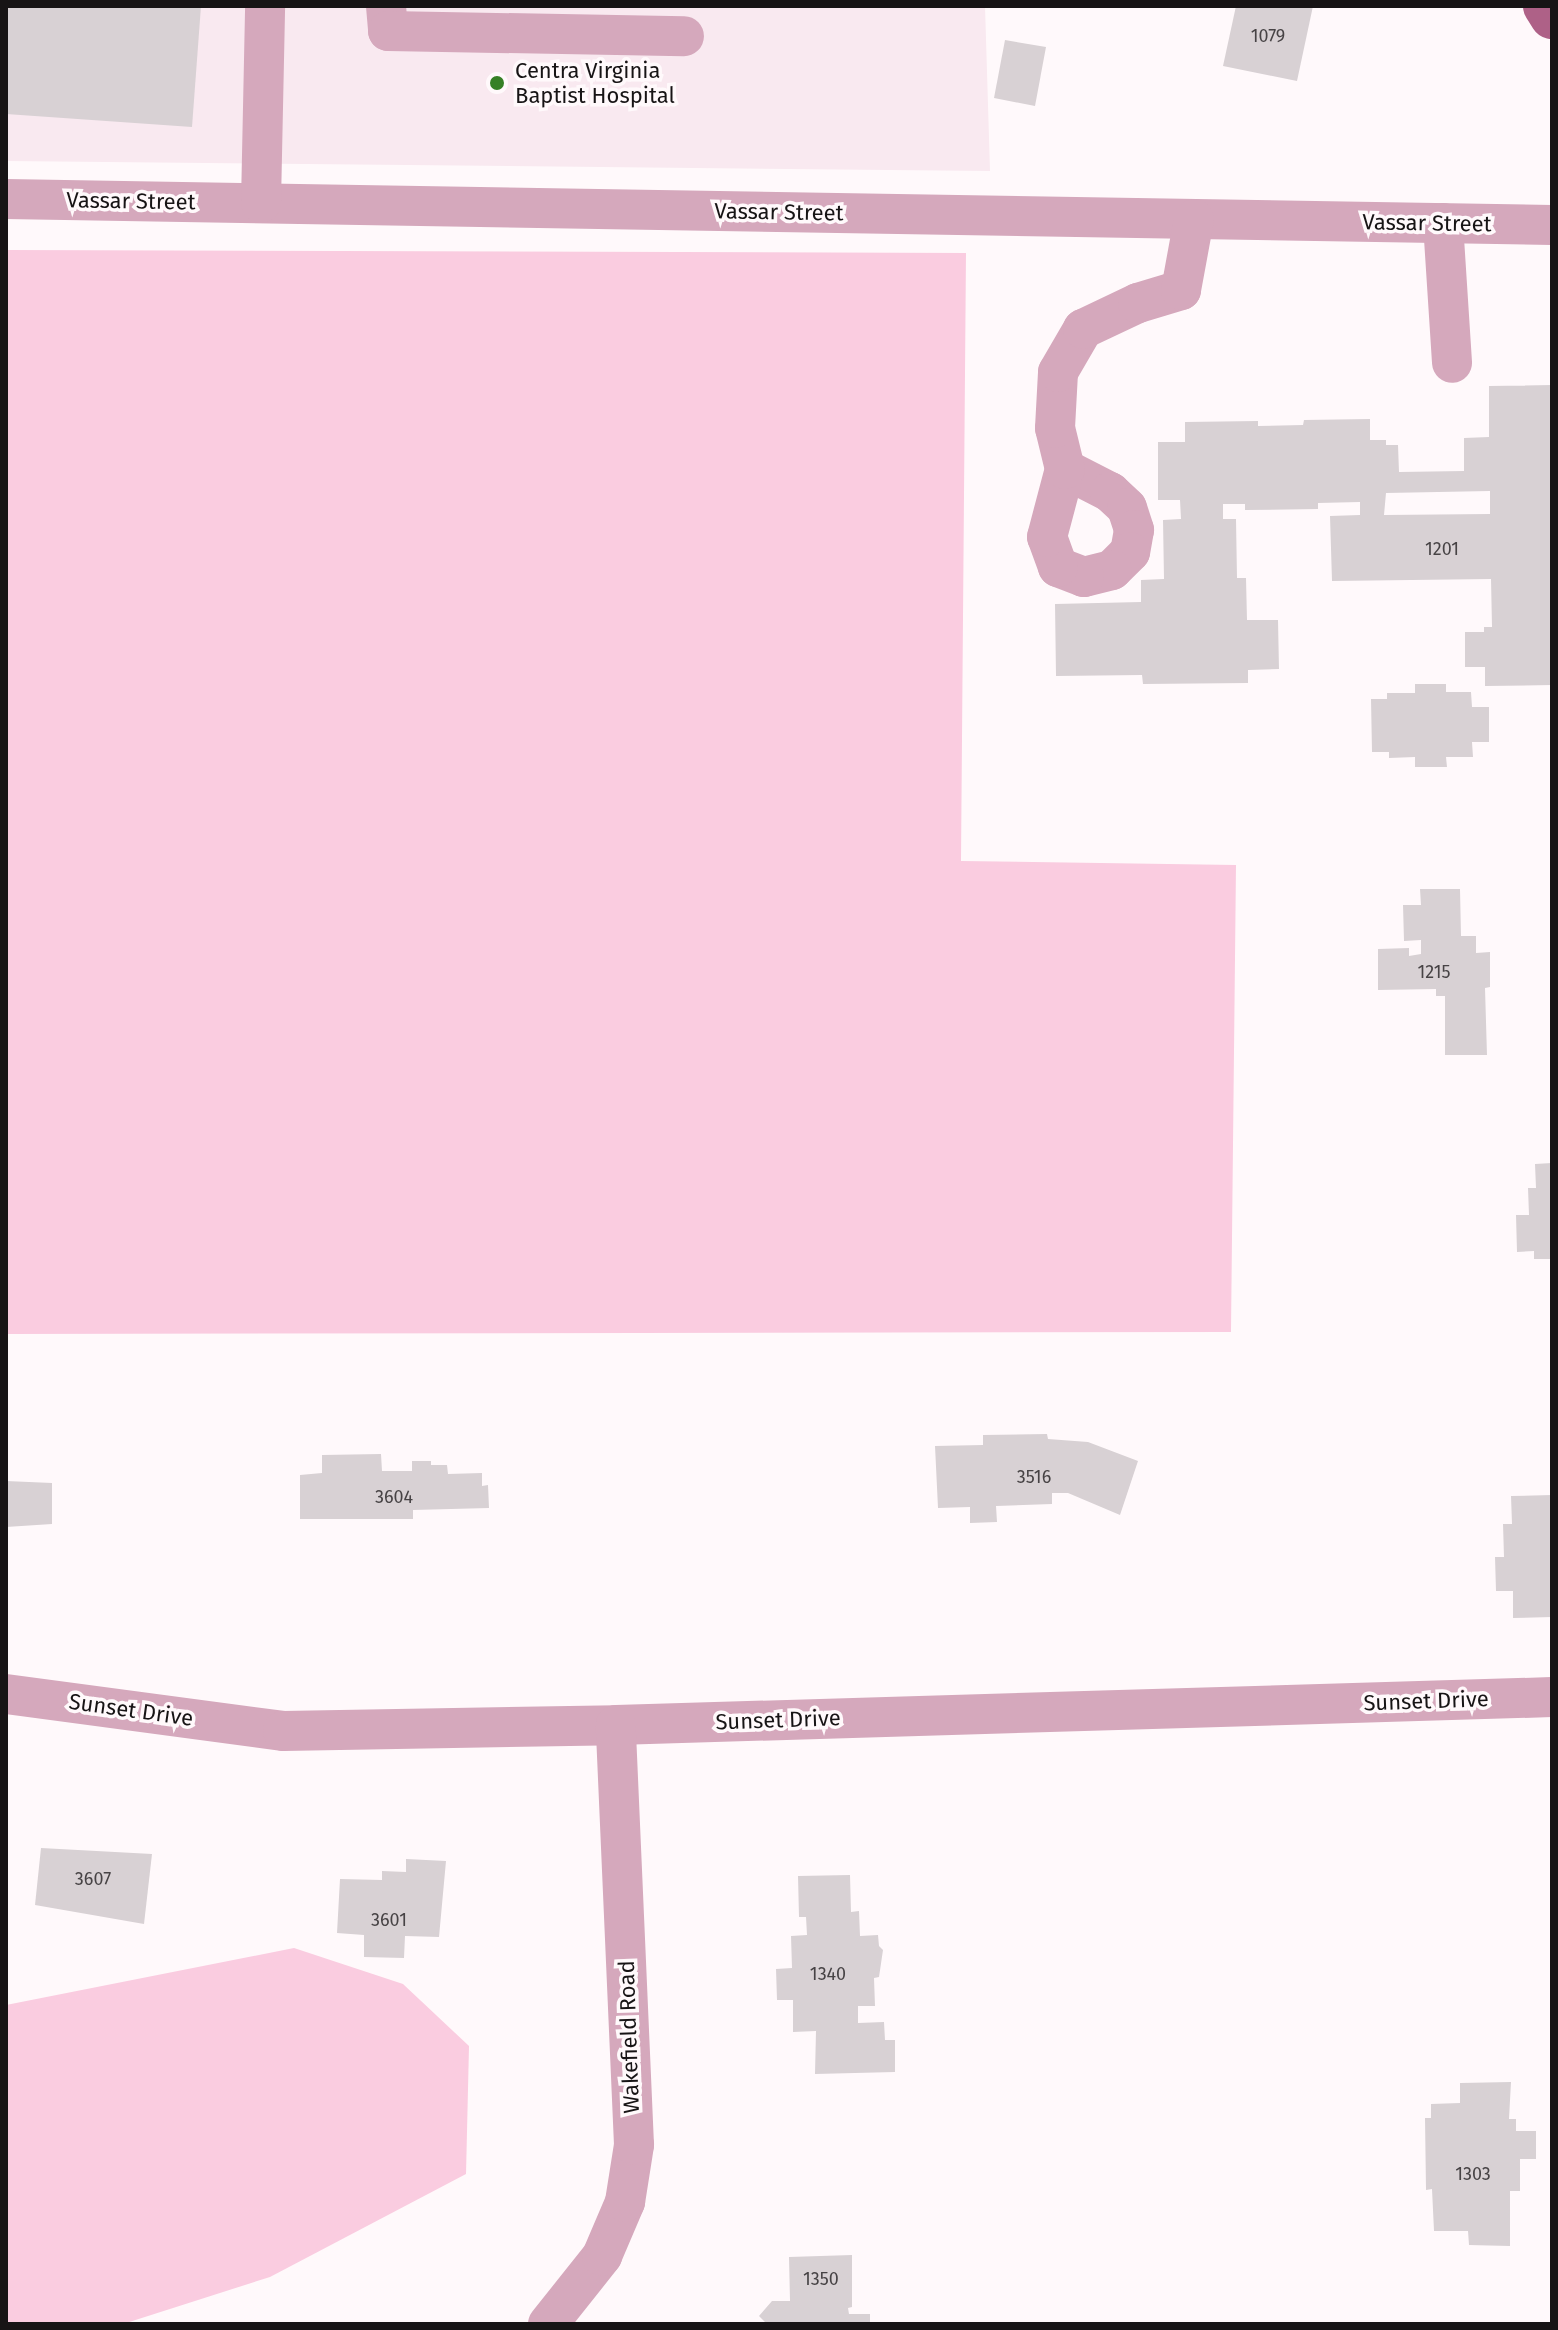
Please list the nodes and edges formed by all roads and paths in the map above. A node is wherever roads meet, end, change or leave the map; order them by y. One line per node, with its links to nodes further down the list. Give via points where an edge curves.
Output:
1 (265, 6): 7 (street)
2 (386, 6): 5 (street, via 388,31)
3 (1545, 6): 4 (main road)
4 (1552, 17)
5 (684, 36)
6 (6, 199): 7 (street, Vassar Street)
7 (261, 203): 8 (street, Vassar Street)
8 (1194, 219): 9 (street, Vassar Street); 12 (street, via 1181,290 1083,329 1058,372 1055,428)
9 (1443, 223): 10 (street, Vassar Street); 11 (street)
10 (1552, 225)
11 (1452, 363)
12 (1065, 469)
13 (6, 1694): 15 (street, Sunset Drive, via 283,1731)
14 (1552, 1697): 15 (street, Sunset Drive)
15 (616, 1725): 16 (street, Wakefield Road, via 634,2145 625,2202 602,2256)
16 (548, 2324)

